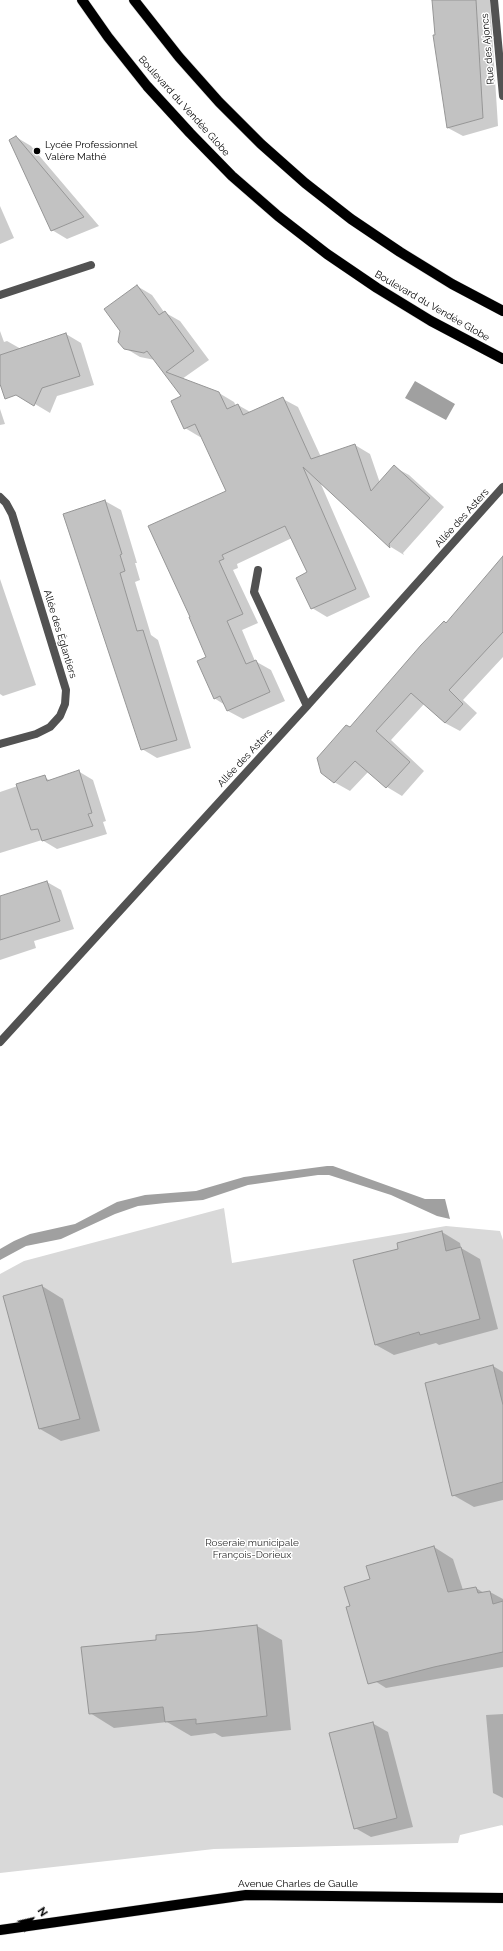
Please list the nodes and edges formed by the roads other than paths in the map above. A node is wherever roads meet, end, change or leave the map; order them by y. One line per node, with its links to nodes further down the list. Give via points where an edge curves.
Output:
1 (82, 0): 8 (main road, Boulevard du Vendée Globe, via 147,86 232,176 278,216 377,288 431,321)
2 (134, 0): 7 (main road, via 219,102 305,183 351,219 400,252)
3 (494, 0): 4 (street, Rue des Ajoncs)
4 (503, 96)
5 (91, 265): 6 (street)
6 (0, 295)
7 (503, 311)
8 (503, 359)
9 (503, 487): 12 (street, Allée des Asters)
10 (0, 497): 13 (street, Allée des Églantiers, via 12,514 66,690 65,704 60,716 50,727 36,734)
11 (258, 570): 12 (street, via 254,592)
12 (307, 706): 14 (street, Allée des Asters)
13 (0, 744)
14 (0, 1042)
15 (503, 1898): 16 (main road, Avenue Charles de Gaulle, via 246,1895)
16 (0, 1930)

